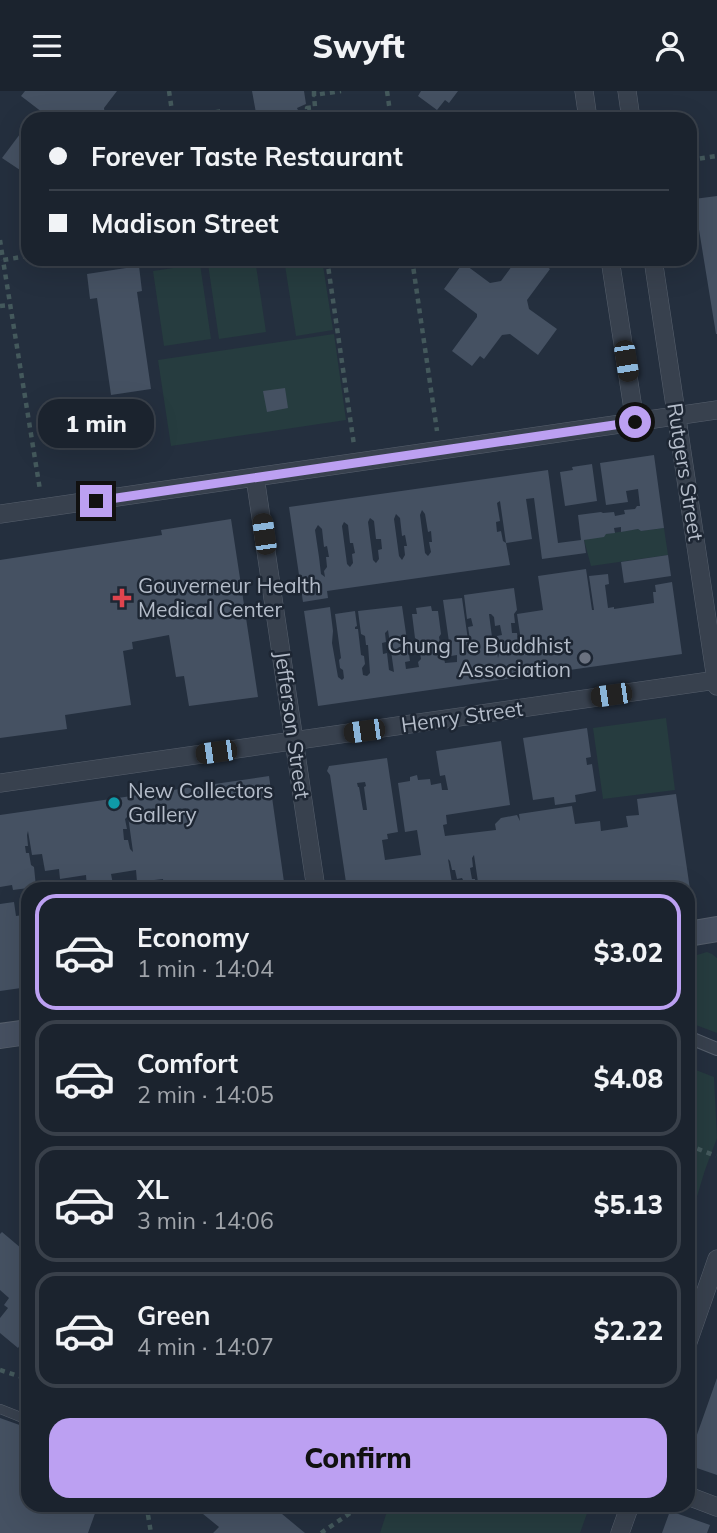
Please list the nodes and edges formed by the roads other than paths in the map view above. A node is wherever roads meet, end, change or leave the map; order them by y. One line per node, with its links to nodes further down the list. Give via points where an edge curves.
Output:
1 (584, 91): 3 (street)
2 (627, 91): 4 (street)
3 (587, 112)
4 (630, 112)
5 (611, 266): 9 (street, Rutgers Street)
6 (654, 266): 8 (street, Rutgers Street)
7 (717, 410): 8 (street)
8 (677, 416): 9 (street); 12 (street, Rutgers Street)
9 (635, 422): 10 (street)
10 (255, 477): 11 (street); 13 (street, Jefferson Street)
11 (0, 515)
12 (717, 682): 13 (street, Henry Street)
13 (294, 741): 14 (street, Henry Street); 15 (street, Jefferson Street)
14 (0, 783)
15 (315, 882)
16 (717, 929): 17 (main road)
17 (695, 933)
18 (21, 1033): 19 (main road)
19 (0, 1036)
20 (695, 1040): 21 (street)
21 (717, 1049)
22 (717, 1259): 23 (street)
23 (695, 1322)
24 (0, 1409): 25 (lane)
25 (21, 1417)
26 (695, 1499): 27 (street)
27 (717, 1507)
28 (628, 1512): 29 (street)
29 (620, 1533)

